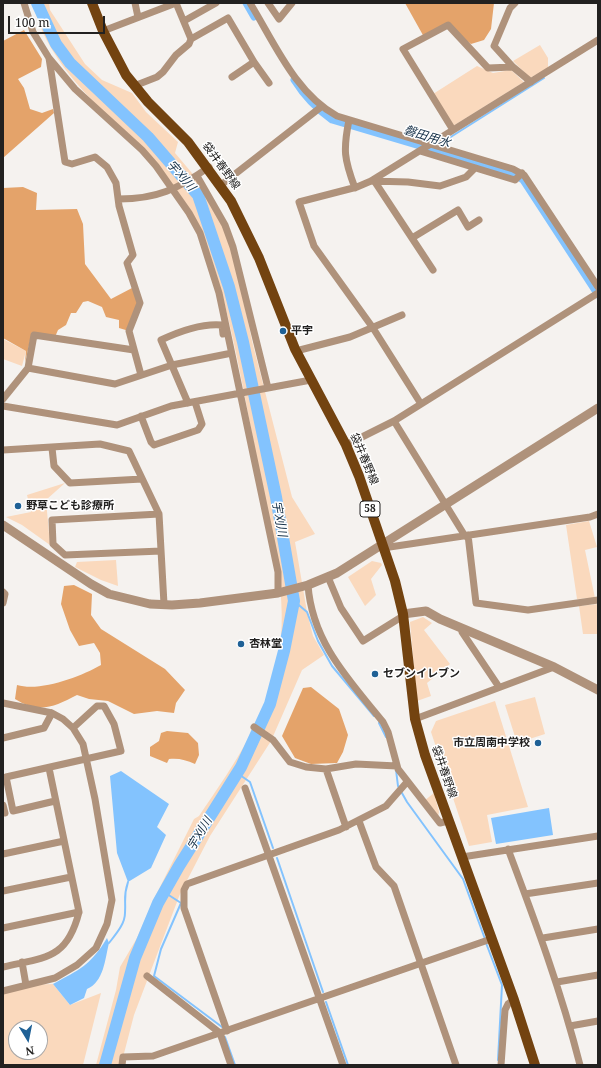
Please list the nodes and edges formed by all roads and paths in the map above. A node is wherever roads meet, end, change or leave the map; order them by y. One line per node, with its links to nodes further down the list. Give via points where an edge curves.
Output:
1 (24, 3): 15 (street, via 33,32)
2 (92, 3): 12 (main road, 袋井春野線 / 58)
3 (135, 3): 10 (street)
4 (176, 3): 10 (street); 11 (street)
5 (216, 3): 11 (street)
6 (250, 3): 22 (street, via 301,87)
7 (268, 3): 8 (street, via 279,19)
8 (292, 3)
9 (515, 3): 17 (street, via 510,8 494,46)
10 (138, 17): 12 (street)
11 (184, 21): 13 (street)
12 (103, 31): 21 (main road, 袋井春野線 / 58)
13 (191, 38): 16 (street, via 228,18); 21 (street, via 189,44 176,55 168,68 157,77)
14 (598, 40): 19 (street)
15 (49, 58): 34 (street, via 75,89 142,150); 35 (street, via 65,162 72,164 96,157 107,168 116,183)
16 (254, 62): 18 (street); 20 (street)
17 (513, 67): 19 (street); 24 (street, via 488,68 448,25 403,49)
18 (232, 77)
19 (531, 82): 24 (street)
20 (269, 83)
21 (134, 86): 27 (main road, 袋井春野線 / 58, via 188,142)
22 (321, 107): 23 (street); 32 (street)
23 (349, 120): 25 (street); 33 (street, via 344,156)
24 (453, 130): 25 (street)
25 (431, 144): 26 (street); 29 (street)
26 (420, 151): 28 (street); 31 (street)
27 (209, 168): 30 (street); 32 (main road, 袋井春野線 / 58)
28 (475, 168): 29 (street, via 515,180); 31 (street, via 466,177 440,186 408,182)
29 (522, 173): 39 (street)
30 (197, 176): 34 (street); 50 (street, via 225,225 233,247)
31 (373, 182): 33 (street); 37 (street)
32 (221, 185): 44 (main road, 袋井春野線 / 58, via 244,224)
33 (355, 188): 42 (street, via 299,202 314,246)
34 (174, 189): 35 (street, via 142,199); 51 (street, via 189,213 209,257)
35 (119, 199): 43 (street, via 133,255 127,263 140,303 129,330)
36 (479, 220): 37 (street, via 468,227 458,210)
37 (412, 238): 38 (street)
38 (433, 270)
39 (598, 287)
40 (598, 293): 54 (street)
41 (402, 314): 42 (street)
42 (373, 328): 44 (street, via 350,337); 54 (street)
43 (134, 350): 47 (street, via 34,335); 48 (street)
44 (296, 351): 49 (main road, 袋井春野線 / 58)
45 (228, 354): 46 (street); 46 (street, via 222,325 213,324 180,331 161,340); 51 (street)
46 (172, 365): 48 (street); 53 (street)
47 (28, 368): 48 (street, via 115,384); 52 (street)
48 (141, 375)
49 (311, 380): 50 (street); 59 (main road, 袋井春野線 / 58)
50 (267, 388): 51 (street)
51 (240, 394): 53 (street); 73 (street, via 278,572)
52 (3, 399)
53 (192, 403): 57 (street, via 171,406); 57 (street, via 202,424 198,430 154,445)
54 (421, 404): 58 (street)
55 (3, 406): 57 (street, via 117,425)
56 (598, 408): 63 (street)
57 (141, 416)
58 (394, 421): 59 (street); 63 (street)
59 (346, 445): 68 (main road, 袋井春野線 / 58)
60 (52, 448): 61 (street); 62 (street, via 100,444 129,451); 62 (street, via 54,466 70,483)
61 (3, 450)
62 (142, 479): 64 (street)
63 (446, 505): 67 (street); 68 (street)
64 (159, 514): 69 (street); 69 (street, via 52,520 53,544 65,555)
65 (598, 514): 67 (street)
66 (3, 525): 76 (street, via 73,574 109,594 128,600)
67 (467, 536): 68 (street); 74 (street, via 476,602 528,610)
68 (382, 547): 70 (street); 77 (main road, 袋井春野線 / 58, via 395,581)
69 (161, 551): 76 (street)
70 (328, 577): 71 (street); 77 (street, via 341,608 363,641)
71 (308, 585): 73 (street); 89 (street, via 313,618 322,638 335,662 383,722)
72 (3, 592): 75 (street)
73 (278, 593): 76 (street, via 200,603)
74 (598, 600)
75 (3, 603)
76 (164, 604)
77 (403, 615): 78 (street, via 426,611); 84 (main road, 袋井春野線 / 58)
78 (463, 629): 79 (street); 80 (street, via 462,632)
79 (554, 667): 80 (street); 81 (street)
80 (499, 687): 84 (street)
81 (598, 689)
82 (3, 703): 83 (street)
83 (52, 713): 86 (street); 87 (street, via 44,728)
84 (415, 719): 98 (main road, 袋井春野線 / 58)
85 (254, 727): 91 (street, via 273,740 290,762)
86 (73, 728): 88 (street, via 83,744); 88 (street, via 97,706 104,706 114,724 121,751)
87 (3, 738)
88 (87, 759): 90 (street); 121 (street, via 112,900 107,924 96,948 77,966 55,978)
89 (397, 766): 91 (street, via 356,764); 92 (street)
90 (49, 768): 94 (street); 94 (street, via 6,777 13,811)
91 (326, 769): 99 (street)
92 (407, 782): 97 (street, via 386,806); 98 (street, via 440,823)
93 (245, 788): 104 (street)
94 (56, 801): 101 (street)
95 (3, 805): 96 (street)
96 (3, 813)
97 (359, 821): 99 (street); 116 (street, via 376,866 394,886)
98 (448, 821): 105 (main road, 袋井春野線 / 58)
99 (346, 827): 104 (street)
100 (598, 836): 102 (street)
101 (64, 841): 103 (street); 106 (street)
102 (508, 849): 105 (street); 109 (street)
103 (3, 854)
104 (268, 856): 123 (street); 127 (street, via 187,884 184,890 186,915)
105 (462, 857): 114 (main road, 袋井春野線 / 58)
106 (71, 877): 108 (street); 110 (street)
107 (598, 884): 109 (street)
108 (3, 891)
109 (525, 894): 113 (street)
110 (79, 912): 111 (street); 115 (street, via 74,932 61,948 46,957)
111 (3, 928)
112 (598, 929): 113 (street)
113 (543, 938): 120 (street)
114 (491, 939): 116 (street); 124 (main road, 袋井春野線 / 58)
115 (22, 962): 117 (street); 121 (street)
116 (420, 964): 123 (street); 131 (street)
117 (3, 966)
118 (598, 975): 120 (street)
119 (147, 976): 127 (street)
120 (557, 982): 126 (street)
121 (26, 985): 122 (street)
122 (3, 991)
123 (320, 999): 127 (street); 130 (street)
124 (514, 1000): 132 (street, via 505,1010); 133 (main road, 袋井春野線 / 58)
125 (598, 1021): 126 (street)
126 (570, 1026): 134 (street)
127 (224, 1032): 128 (street, via 153,1056 124,1057); 129 (street)
128 (122, 1065)
129 (231, 1065)
130 (343, 1065)
131 (456, 1065)
132 (501, 1065)
133 (535, 1065)
134 (580, 1065)

